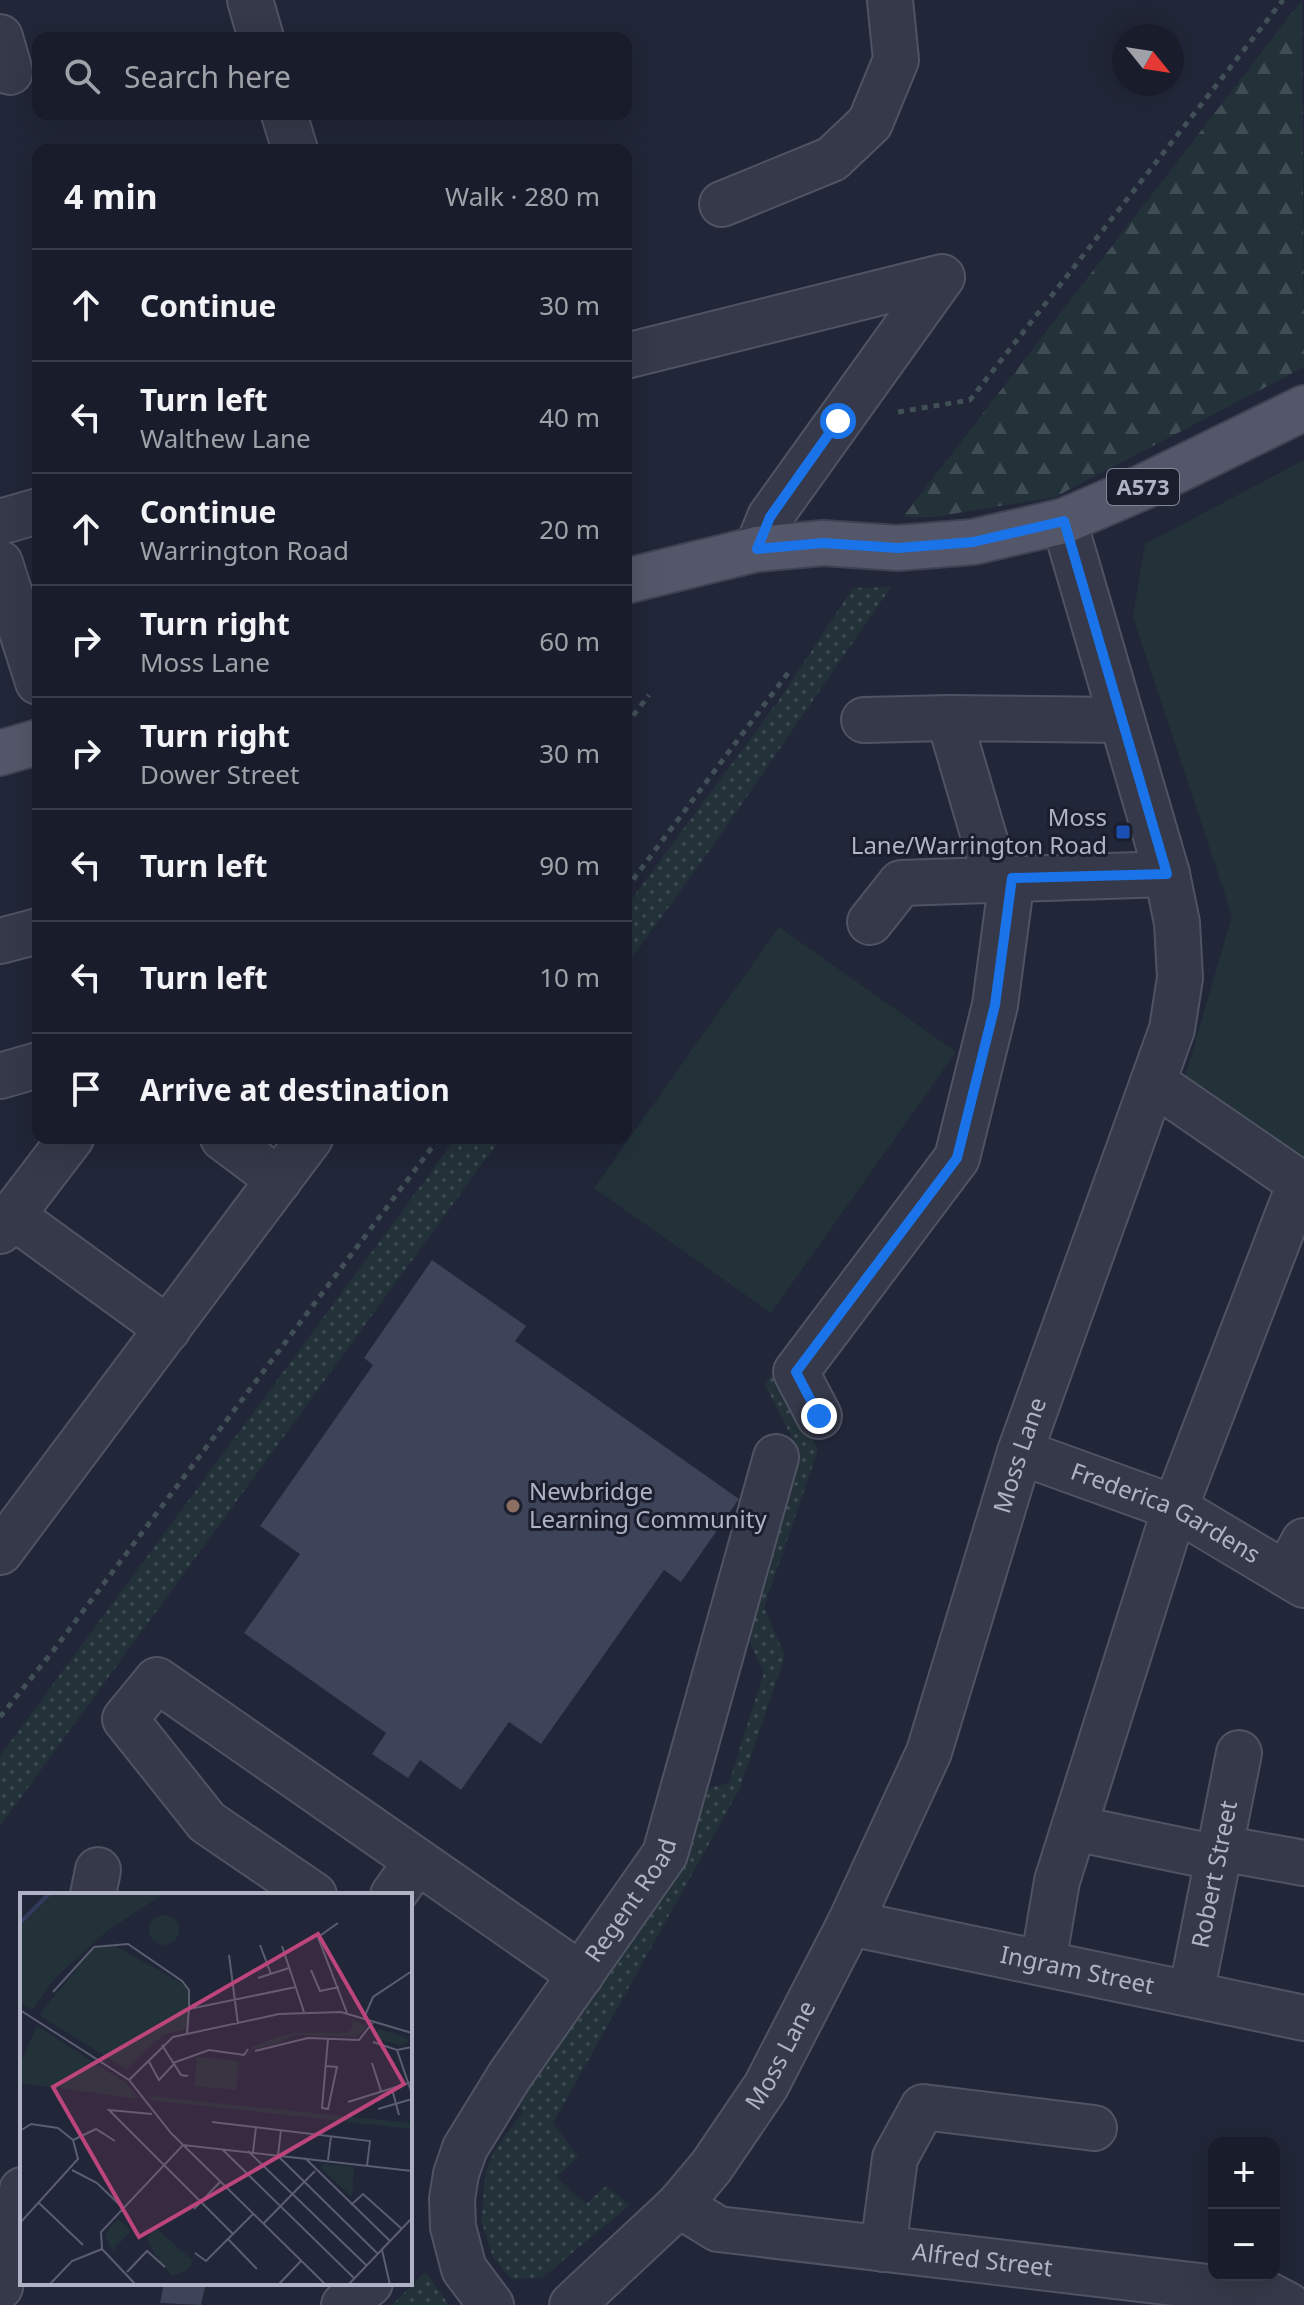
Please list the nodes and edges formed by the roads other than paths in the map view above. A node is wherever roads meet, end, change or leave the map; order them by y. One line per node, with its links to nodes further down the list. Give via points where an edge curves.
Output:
1 (890, 0): 4 (street, via 896,60 870,123 832,159)
2 (286, 120): 3 (street)
3 (293, 144)
4 (722, 204)
5 (632, 354): 10 (street, via 942,277 770,517)
6 (1304, 408): 8 (main road, A573)
7 (32, 513): 9 (street)
8 (1064, 521): 10 (main road, A573, via 973,542); 16 (street, Moss Lane)
9 (0, 522)
10 (757, 549): 12 (main road, A573)
11 (0, 563): 13 (street)
12 (632, 580)
13 (32, 663)
14 (949, 718): 15 (street); 16 (street); 20 (street)
15 (864, 720)
16 (1122, 720): 19 (street, Moss Lane)
17 (32, 744): 18 (main road)
18 (0, 753)
19 (1167, 874): 20 (street); 26 (street, Moss Lane, via 1180,978 1172,1029)
20 (1004, 878): 21 (street, via 901,883); 34 (street, via 995,1005 957,1158 796,1372)
21 (870, 922)
22 (32, 933): 23 (street)
23 (0, 941)
24 (32, 1067): 25 (street)
25 (0, 1076)
26 (1153, 1082): 31 (street); 35 (street, Moss Lane)
27 (66, 1144): 32 (street)
28 (231, 1144): 30 (street)
29 (306, 1144): 30 (street)
30 (279, 1180): 33 (street)
31 (1302, 1184): 37 (street)
32 (7, 1216): 33 (street)
33 (168, 1329): 38 (street)
34 (819, 1416)
35 (1020, 1452): 37 (street, Frederica Gardens); 46 (street, Moss Lane, via 929,1752)
36 (776, 1457): 48 (street, Regent Road, via 665,1854)
37 (1175, 1508): 39 (street, Frederica Gardens); 41 (street)
38 (0, 1552)
39 (1298, 1567)
40 (1239, 1753): 42 (street, Robert Street)
41 (1074, 1828): 42 (street); 47 (street, via 1057,1881)
42 (1219, 1853): 43 (street); 49 (street, Robert Street)
43 (1304, 1863)
44 (405, 1878): 45 (street, via 157,1680 125,1719 207,1822); 48 (street)
45 (311, 1893)
46 (850, 1923): 47 (street, Ingram Street); 53 (street, Moss Lane, via 766,2086)
47 (1043, 1963): 49 (street, Ingram Street)
48 (581, 1975): 59 (street, Regent Road, via 477,2126 456,2174 452,2199 457,2247 464,2269)
49 (1191, 1994): 50 (street, Ingram Street)
50 (1304, 2018)
51 (1094, 2128): 54 (street, via 923,2107 895,2158)
52 (13, 2201): 56 (street)
53 (679, 2205): 54 (street, Alfred Street, via 718,2229); 57 (street, Moss Lane)
54 (883, 2249): 60 (street, Alfred Street, via 1267,2294)
55 (368, 2285): 58 (street)
56 (0, 2287)
57 (582, 2302)
58 (344, 2305)
59 (491, 2305)
60 (1288, 2305)

